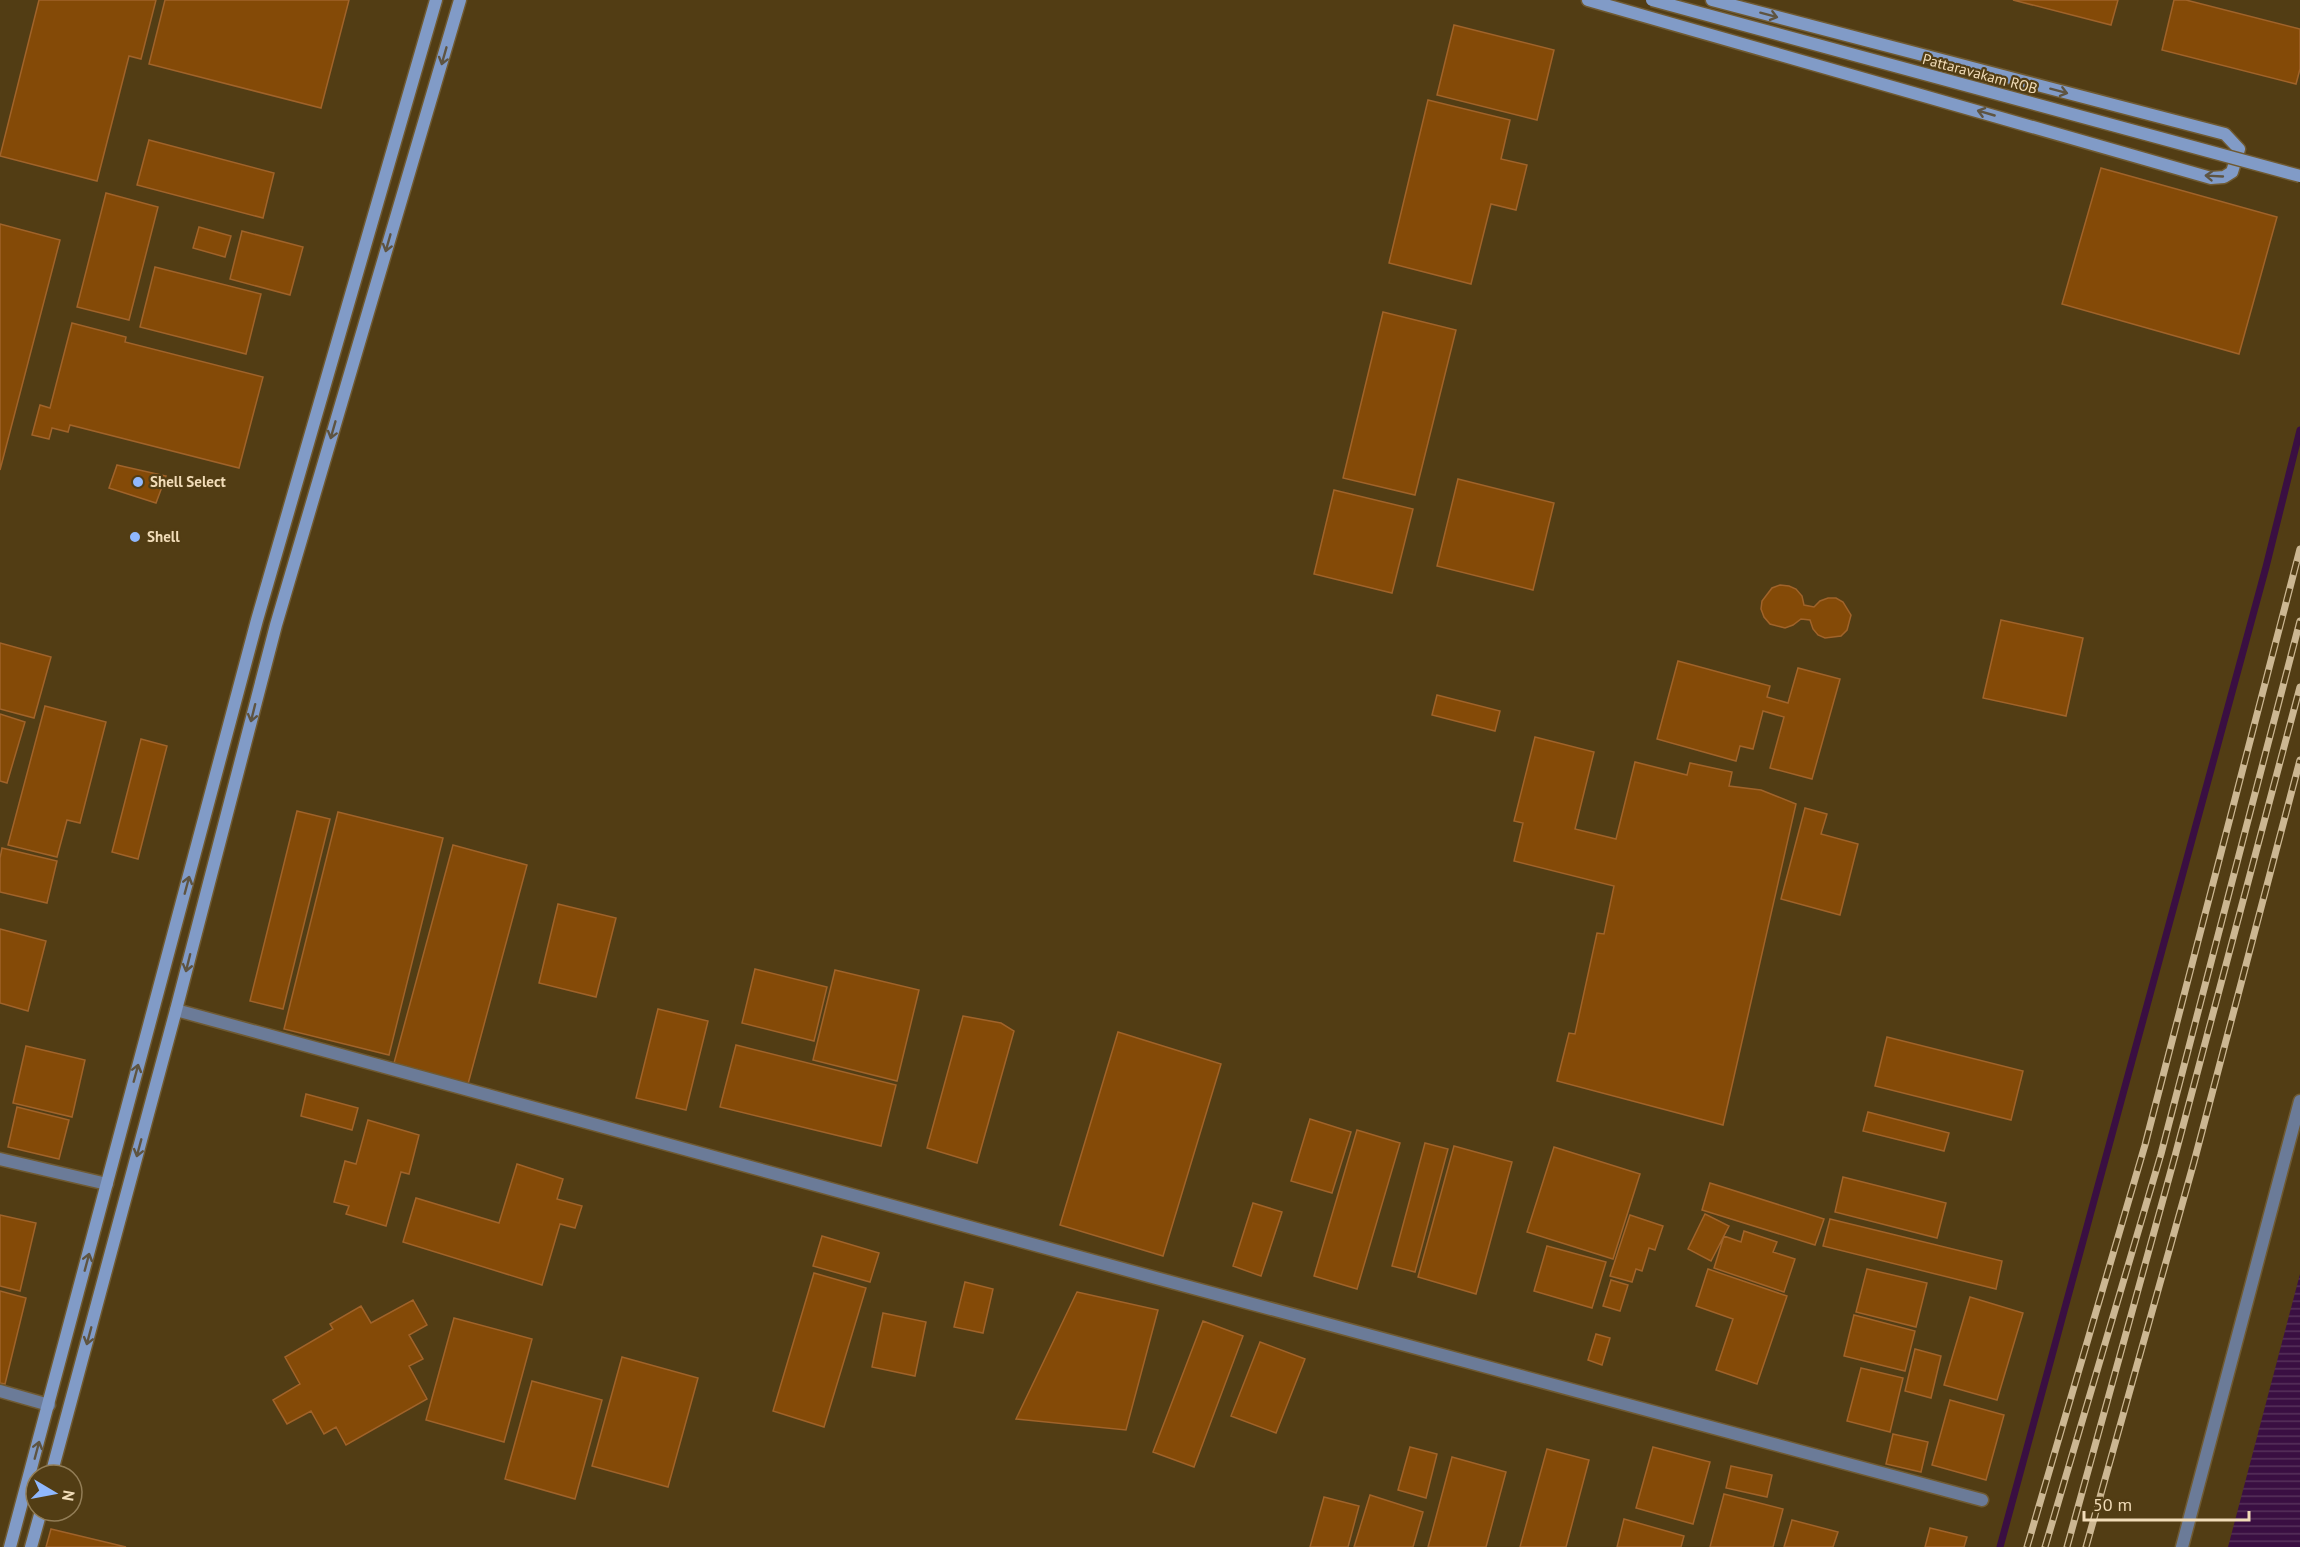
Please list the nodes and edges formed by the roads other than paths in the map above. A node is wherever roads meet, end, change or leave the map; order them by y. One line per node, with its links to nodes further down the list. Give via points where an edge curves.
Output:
1 (436, 0): 7 (main road, one-way to 1, via 257,621)
2 (460, 0): 8 (main road, one-way to 8, via 276,625)
3 (1588, 0): 5 (main road, one-way to 3, via 2225,134 2239,149 2232,172 2211,178)
4 (1653, 0): 6 (main road, Pattaravakam ROB, bridge)
5 (1712, 0)
6 (2300, 176)
7 (154, 1004): 8 (main road); 11 (main road, one-way to 7)
8 (176, 1010): 14 (main road, one-way to 14); 15 (street)
9 (2300, 1101): 19 (street)
10 (0, 1159): 11 (street)
11 (107, 1184): 13 (main road, one-way to 11)
12 (0, 1391): 13 (street)
13 (49, 1405): 17 (main road, one-way to 13)
14 (54, 1463)
15 (1982, 1500)
16 (38, 1523): 18 (main road)
17 (10, 1547)
18 (31, 1547)
19 (2182, 1547)

